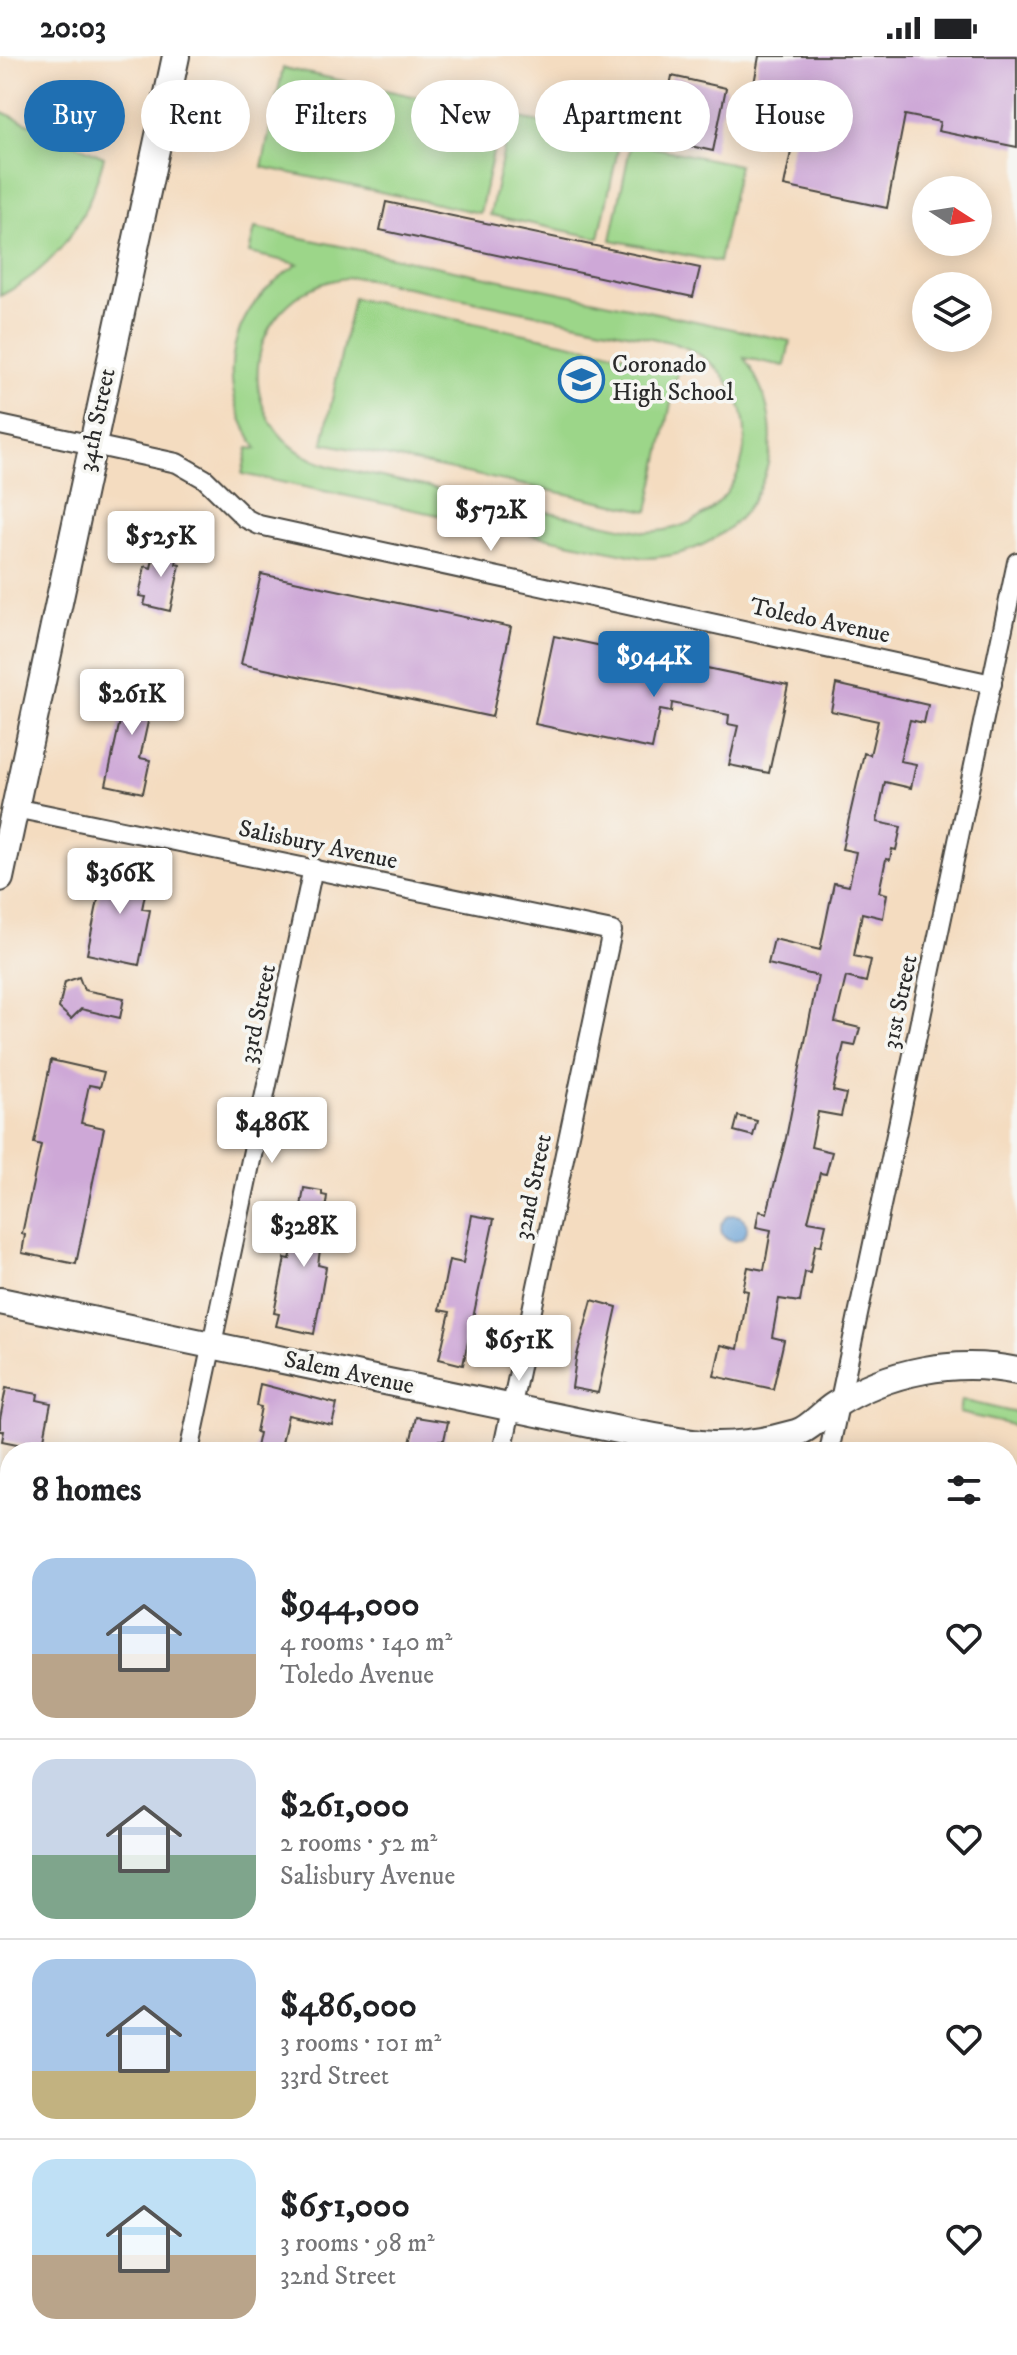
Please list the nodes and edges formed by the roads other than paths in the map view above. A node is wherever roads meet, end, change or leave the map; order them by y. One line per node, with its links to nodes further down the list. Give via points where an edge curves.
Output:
1 (176, 56): 3 (street, 34th Street)
2 (0, 425): 3 (street, Toledo Avenue)
3 (91, 444): 5 (street, Toledo Avenue, via 177,463 205,479 259,525); 6 (street, 34th Street)
4 (1017, 562): 5 (street, 31st Street)
5 (992, 684): 13 (street, 31st Street)
6 (15, 808): 7 (street, Salisbury Avenue); 8 (street, 34th Street)
7 (313, 868): 9 (street, Salisbury Avenue); 11 (street, 33rd Street)
8 (0, 878)
9 (612, 931): 14 (street, 32nd Street)
10 (0, 1301): 11 (street, Salem Avenue)
11 (213, 1344): 14 (street, Salem Avenue); 15 (street, 33rd Street)
12 (1017, 1371): 13 (street, Salem Avenue, via 956,1365 908,1374)
13 (840, 1402): 18 (street, Salem Avenue, via 800,1432); 19 (street, 31st Street)
14 (511, 1407): 16 (street, 32nd Street); 17 (street, Salem Avenue)
15 (191, 1442)
16 (504, 1442)
17 (695, 1442)
18 (736, 1442)
19 (831, 1442)

